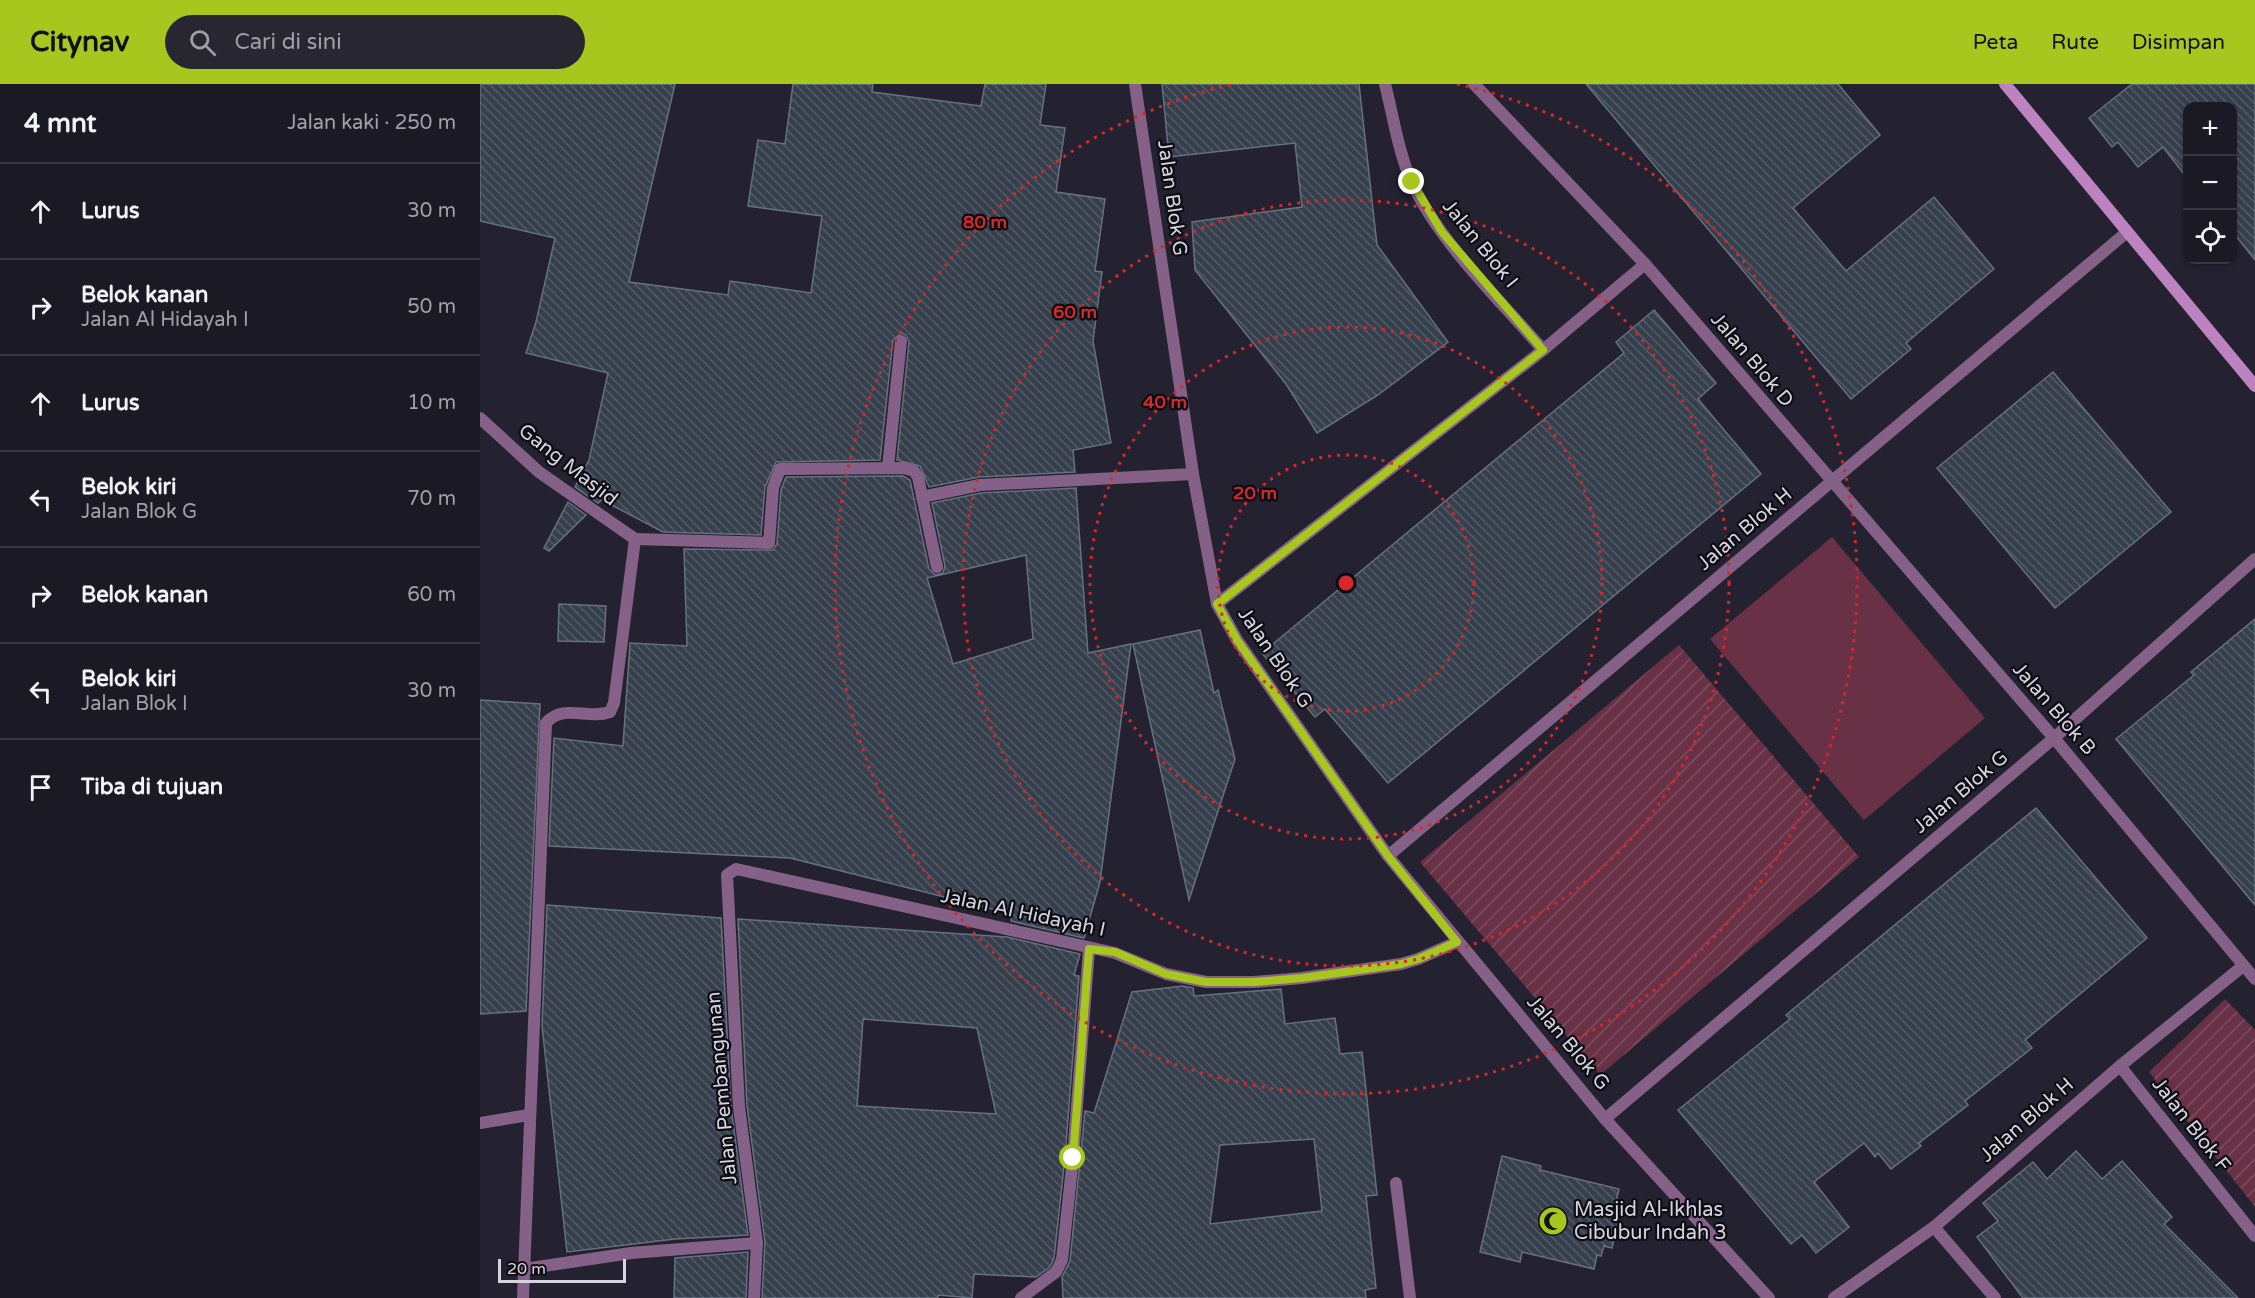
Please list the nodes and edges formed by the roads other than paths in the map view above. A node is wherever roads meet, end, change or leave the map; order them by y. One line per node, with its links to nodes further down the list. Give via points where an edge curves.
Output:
1 (1135, 84): 12 (street, Jalan Blok G)
2 (1384, 84): 8 (street, Jalan Blok I, via 1412,182 1424,208)
3 (1474, 84): 6 (street)
4 (2005, 84): 5 (street)
5 (2127, 232): 9 (street); 13 (street, Jalan Blok H)
6 (1645, 264): 8 (street); 13 (street, Jalan Blok D)
7 (901, 341): 11 (street)
8 (1543, 350): 18 (street)
9 (2255, 386)
10 (480, 418): 15 (street, Gang Masjid, via 539,472)
11 (888, 467): 14 (street, via 914,471); 15 (street, via 780,469 773,488 769,543)
12 (1193, 474): 14 (street, via 980,485); 18 (street, Jalan Blok G)
13 (1830, 482): 19 (street, Jalan Blok B); 20 (street, Jalan Blok H)
14 (922, 497): 17 (street)
15 (634, 539): 27 (street, via 610,712 562,712 546,723)
16 (2255, 559): 19 (street, Jalan Blok G)
17 (937, 567)
18 (1217, 604): 20 (street, Jalan Blok G, via 1237,640)
19 (2055, 738): 24 (street, Jalan Blok B); 28 (street, Jalan Blok G)
20 (1388, 856): 22 (street, Jalan Blok G)
21 (727, 874): 23 (street, Jalan Al Hidayah I, via 736,869); 33 (street, Jalan Pembangunan, via 739,1107)
22 (1457, 942): 23 (street, Jalan Al Hidayah I, via 1418,959 1254,982 1206,982 1166,974 1115,952); 28 (street, Jalan Blok G)
23 (1089, 949): 37 (street, via 1062,1260 1056,1272)
24 (2243, 966): 25 (street, Jalan Blok B); 26 (street, Jalan Blok H)
25 (2255, 979)
26 (2120, 1066): 31 (street, Jalan Blok H); 32 (street, Jalan Blok F)
27 (529, 1115): 29 (street); 34 (street)
28 (1605, 1119): 39 (street, Jalan Blok G)
29 (480, 1123)
30 (1396, 1184): 38 (street)
31 (1934, 1227): 40 (street, Jalan Blok H); 41 (street)
32 (2255, 1236)
33 (756, 1243): 34 (street, via 631,1253); 36 (street, Jalan Pembangunan)
34 (524, 1269): 35 (street)
35 (523, 1298)
36 (754, 1298)
37 (1021, 1298)
38 (1410, 1298)
39 (1769, 1298)
40 (1834, 1298)
41 (1995, 1298)

